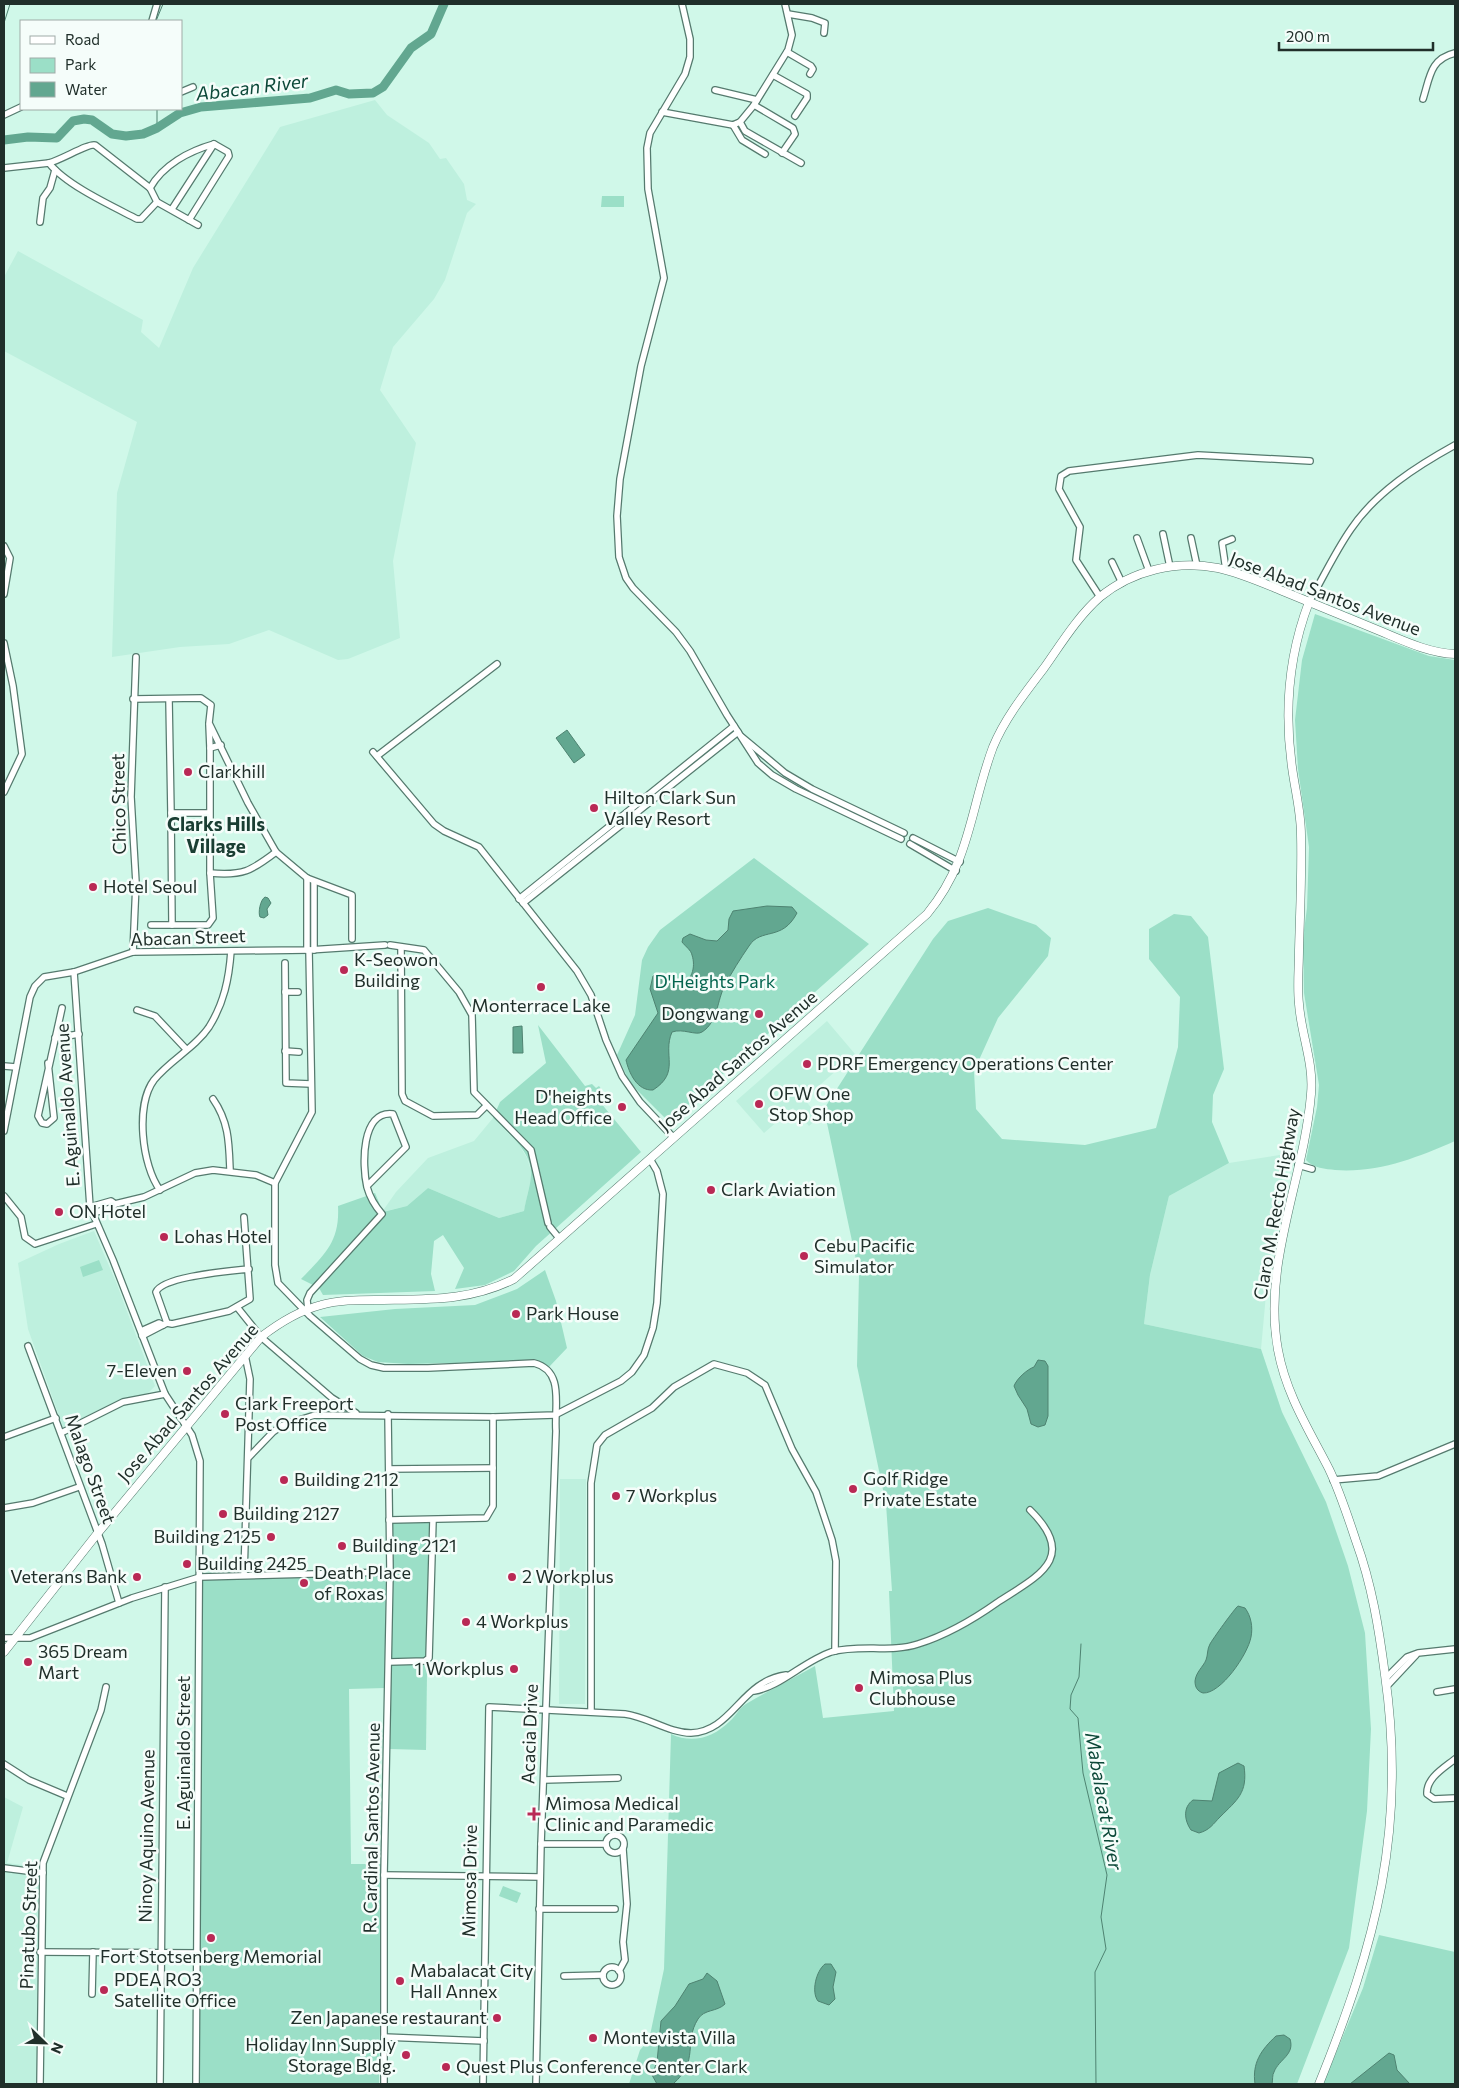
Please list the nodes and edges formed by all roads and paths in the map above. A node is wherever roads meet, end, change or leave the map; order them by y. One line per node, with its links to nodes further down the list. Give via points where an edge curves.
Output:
1 (157, 4): 5 (street)
2 (682, 4): 17 (street, via 690,39 690,57 685,74)
3 (785, 4): 4 (street)
4 (788, 14): 6 (street, via 825,24); 7 (street, via 792,35)
5 (152, 20)
6 (824, 33)
7 (787, 52): 9 (street, via 811,66); 10 (street)
8 (1455, 54): 14 (street, via 1441,56 1435,64)
9 (810, 74)
10 (772, 75): 15 (street); 19 (street, via 807,94 808,98)
11 (193, 86): 13 (street)
12 (715, 90): 15 (street)
13 (182, 92)
14 (1423, 99)
15 (756, 103): 20 (street); 23 (street, via 793,128 795,134)
16 (20, 107): 18 (street)
17 (662, 112): 21 (street); 58 (street, via 650,132 647,154 648,189 664,278 641,366 620,479 617,516 619,557 626,578 690,651)
18 (4, 115)
19 (795, 116)
20 (740, 122): 21 (street); 23 (street, via 745,131)
21 (733, 125): 24 (street, via 742,140)
22 (214, 144): 29 (street, via 174,162); 31 (street); 32 (street, via 229,156)
23 (782, 153): 26 (street)
24 (764, 154)
25 (49, 163): 27 (street); 28 (street); 29 (street, via 92,143)
26 (801, 163)
27 (4, 168)
28 (55, 170): 30 (street, via 137,219 141,219); 33 (street, via 43,198)
29 (150, 188): 30 (street)
30 (157, 202): 31 (street)
31 (172, 209): 32 (street)
32 (189, 220): 34 (street)
33 (40, 222)
34 (198, 225)
35 (1455, 445): 50 (street, via 1381,495 1351,528)
36 (1310, 461): 49 (street, via 1198,455 1069,471 1061,476 1059,489 1080,527 1076,560)
37 (1162, 534): 44 (street)
38 (1137, 538): 46 (street)
39 (1191, 538): 43 (street)
40 (1232, 540): 45 (street, via 1222,543)
41 (4, 546): 48 (street, via 10,558)
42 (1112, 562): 47 (street)
43 (1197, 566): 44 (main road, Jose Abad Santos Avenue); 45 (main road, Jose Abad Santos Avenue)
44 (1170, 567): 46 (main road, Jose Abad Santos Avenue)
45 (1226, 570): 50 (main road, Jose Abad Santos Avenue)
46 (1149, 571): 47 (main road, Jose Abad Santos Avenue)
47 (1122, 583): 49 (main road, Jose Abad Santos Avenue)
48 (4, 594)
49 (1100, 598): 68 (main road, Jose Abad Santos Avenue, via 1062,643 999,734)
50 (1309, 602): 52 (main road, Jose Abad Santos Avenue, via 1412,644); 103 (main road, Claro M. Recto Highway, via 1295,643 1287,706 1301,834 1298,996 1311,1077 1310,1105)
51 (4, 643): 62 (street, via 22,754)
52 (1455, 654)
53 (136, 657): 55 (street, Chico Street)
54 (497, 664): 73 (street, via 375,754 434,824 479,847)
55 (133, 699): 56 (street); 80 (street, Chico Street, via 131,797 136,883)
56 (169, 700): 57 (street, via 207,700 210,705); 64 (street)
57 (209, 723): 60 (street); 61 (street)
58 (734, 726): 59 (street); 73 (street)
59 (739, 734): 66 (street, via 758,763 772,775 808,796); 73 (street)
60 (221, 745): 61 (street); 67 (street, via 248,803)
61 (210, 748): 65 (street)
62 (7, 779): 63 (street)
63 (4, 792)
64 (171, 813): 65 (street); 75 (street)
65 (210, 813): 70 (street)
66 (903, 836)
67 (276, 852): 70 (street, via 245,873); 71 (street)
68 (960, 862): 69 (main road, Jose Abad Santos Avenue); 69 (street, via 912,841)
69 (956, 871): 101 (main road, Jose Abad Santos Avenue, via 937,903 920,921)
70 (210, 873): 75 (street, via 211,923)
71 (307, 878): 72 (street); 78 (street)
72 (314, 882): 76 (street, via 352,895); 78 (street)
73 (521, 901): 101 (street, via 586,983 622,1076 640,1102)
74 (150, 925): 75 (street)
75 (172, 925)
76 (352, 939)
77 (401, 947): 78 (street, Abacan Street); 99 (street, Abacan Street, via 424,950 467,1003 472,1015 474,1038 474,1092); 99 (street, via 402,1084 405,1101 433,1116 477,1115)
78 (310, 950): 79 (street, Abacan Street); 95 (street)
79 (231, 951): 80 (street, Abacan Street); 89 (street, via 220,1009 203,1035)
80 (133, 952): 82 (street, Abacan Street)
81 (285, 963): 83 (street)
82 (74, 972): 87 (street, E. Aguinaldo Avenue); 94 (street, Abacan Street, via 44,977 35,986)
83 (285, 992): 84 (street); 90 (street)
84 (298, 992)
85 (62, 1008): 88 (street)
86 (137, 1010): 89 (street, via 155,1016)
87 (79, 1034): 88 (street); 110 (street, E. Aguinaldo Avenue)
88 (55, 1038): 92 (street)
89 (186, 1049): 108 (street, via 154,1081 145,1104 143,1124 148,1160)
90 (285, 1052): 91 (street); 95 (street, via 286,1084)
91 (299, 1052)
92 (48, 1063): 96 (street); 97 (street)
93 (4, 1066): 94 (street)
94 (16, 1067): 100 (street, Abacan Street)
95 (311, 1084): 106 (street, via 312,1112)
96 (52, 1093): 97 (street); 97 (street, via 54,1118 46,1124 38,1116)
97 (42, 1094)
98 (213, 1099): 104 (street, via 225,1120)
99 (486, 1106): 113 (street, Abacan Street, via 531,1150 549,1225)
100 (4, 1131)
101 (673, 1138): 102 (main road, Jose Abad Santos Avenue)
102 (650, 1159): 113 (main road, Jose Abad Santos Avenue); 125 (street, via 658,1171 663,1194 657,1303 648,1344 639,1364 621,1381)
103 (1298, 1165): 105 (street); 135 (main road, Claro M. Recto Highway, via 1277,1269 1274,1322 1290,1393)
104 (230, 1170): 106 (street); 108 (street, via 195,1173)
105 (1312, 1170)
106 (275, 1183): 116 (street, Acacia Drive, via 278,1284)
107 (367, 1186): 107 (street, via 406,1147 393,1114 377,1116 368,1131 364,1166); 116 (street, via 382,1214 310,1293)
108 (160, 1190): 110 (street)
109 (4, 1196): 112 (street, via 20,1217 25,1237 35,1244)
110 (91, 1210): 112 (street, E. Aguinaldo Avenue)
111 (244, 1217): 114 (street)
112 (96, 1224): 118 (street, E. Aguinaldo Avenue)
113 (559, 1238): 116 (main road, Jose Abad Santos Avenue, via 514,1279 473,1295 342,1300)
114 (249, 1269): 115 (street, via 251,1296); 117 (street, via 188,1278 159,1287 156,1292)
115 (237, 1307): 117 (street); 119 (street)
116 (306, 1310): 119 (main road, Jose Abad Santos Avenue, via 281,1322); 125 (street, Acacia Drive, via 360,1359 376,1366 541,1365 548,1368 555,1379)
117 (165, 1324): 118 (street, via 160,1323)
118 (142, 1333): 122 (street, E. Aguinaldo Avenue)
119 (261, 1338): 121 (main road, Jose Abad Santos Avenue); 123 (street, via 332,1398)
120 (28, 1346): 127 (street, Malago Street)
121 (245, 1355): 128 (main road, Jose Abad Santos Avenue); 132 (street, via 250,1379)
122 (165, 1394): 128 (street, E. Aguinaldo Avenue); 129 (street, via 124,1402)
123 (358, 1414): 124 (street); 132 (street, via 315,1414 294,1420 273,1432)
124 (388, 1414): 126 (street); 134 (street, R. Cardinal Santos Avenue)
125 (555, 1415): 126 (street); 157 (street, Acacia Drive)
126 (493, 1417): 133 (street)
127 (56, 1418): 129 (street, Malago Street); 130 (street)
128 (186, 1426): 141 (main road, Jose Abad Santos Avenue); 144 (street, E. Aguinaldo Street, via 196,1444 200,1461)
129 (61, 1433): 136 (street, Malago Street)
130 (4, 1437)
131 (1455, 1444): 135 (street, via 1378,1476)
132 (249, 1457): 143 (street)
133 (493, 1468): 134 (street); 140 (street, via 493,1506 486,1518)
134 (389, 1469): 139 (street, R. Cardinal Santos Avenue)
135 (1333, 1480): 153 (main road, Claro M. Recto Highway, via 1370,1584)
136 (80, 1487): 137 (street, via 33,1503); 141 (street, Malago Street)
137 (4, 1508)
138 (1030, 1510): 150 (street, via 1043,1523 1052,1546 1047,1567 1032,1582 978,1617 917,1645)
139 (390, 1520): 140 (street); 142 (street, R. Cardinal Santos Avenue)
140 (433, 1520): 152 (street, via 429,1658 425,1661)
141 (97, 1534): 146 (street, Malago Street); 148 (main road, Jose Abad Santos Avenue)
142 (390, 1572): 143 (street); 152 (street, R. Cardinal Santos Avenue)
143 (244, 1575): 144 (street)
144 (200, 1577): 145 (street); 178 (street, E. Aguinaldo Street)
145 (165, 1587): 146 (street); 177 (street, Ninoy Aquino Avenue)
146 (119, 1603): 148 (street, via 34,1637)
147 (4, 1638): 148 (street)
148 (14, 1638): 151 (main road, Jose Abad Santos Avenue)
149 (1455, 1649): 153 (street, via 1407,1657)
150 (834, 1651): 158 (street, via 786,1675 768,1680 710,1729 694,1733 673,1730 635,1715); 158 (street, via 836,1561 816,1492 792,1449 765,1385 747,1373 714,1364 674,1387 645,1413 605,1435 594,1452 591,1483)
151 (4, 1652)
152 (389, 1662): 170 (street, R. Cardinal Santos Avenue)
153 (1386, 1682): 191 (main road, Claro M. Recto Highway, via 1393,1785 1380,1899 1352,1998)
154 (106, 1687): 163 (street, Pinatubo Street, via 101,1710)
155 (1455, 1689): 156 (street)
156 (1437, 1692)
157 (547, 1710): 158 (street); 162 (street, Acacia Drive); 171 (street, Mimosa Drive, via 488,1708)
158 (591, 1712)
159 (1455, 1759): 164 (street, via 1431,1780 1427,1788 1427,1794 1434,1799)
160 (4, 1764): 163 (street, via 29,1780)
161 (618, 1778): 162 (street)
162 (544, 1780): 165 (street, Acacia Drive)
163 (67, 1796): 169 (street, Pinatubo Street, via 48,1845)
164 (1455, 1798)
165 (541, 1844): 166 (street); 172 (street, Acacia Drive)
166 (606, 1844): 167 (street, via 613,1853); 167 (street, via 610,1836 616,1835 624,1840)
167 (624, 1849): 179 (street, via 628,1904 623,1942 625,1960)
168 (4, 1868): 169 (street)
169 (43, 1873): 175 (street, Pinatubo Street)
170 (384, 1875): 171 (street); 183 (street, R. Cardinal Santos Avenue)
171 (485, 1877): 172 (street); 184 (street, Mimosa Drive)
172 (540, 1877): 173 (street, Acacia Drive)
173 (540, 1909): 174 (street); 190 (street, Acacia Drive)
174 (615, 1909)
175 (40, 1952): 176 (street); 185 (street, Pinatubo Street)
176 (94, 1952): 177 (street); 182 (street)
177 (161, 1952): 178 (street); 186 (street, Ninoy Aquino Avenue)
178 (198, 1953): 187 (street, E. Aguinaldo Street)
179 (619, 1971): 180 (street, via 608,1968); 180 (street, via 620,1979 614,1985 606,1983)
180 (603, 1975): 181 (street)
181 (564, 1976)
182 (92, 1994)
183 (384, 2037): 184 (street); 188 (street, R. Cardinal Santos Avenue)
184 (484, 2041): 189 (street, Mimosa Drive)
185 (40, 2084)
186 (160, 2084)
187 (196, 2084)
188 (384, 2084)
189 (483, 2084)
190 (536, 2084)
191 (1318, 2084)

